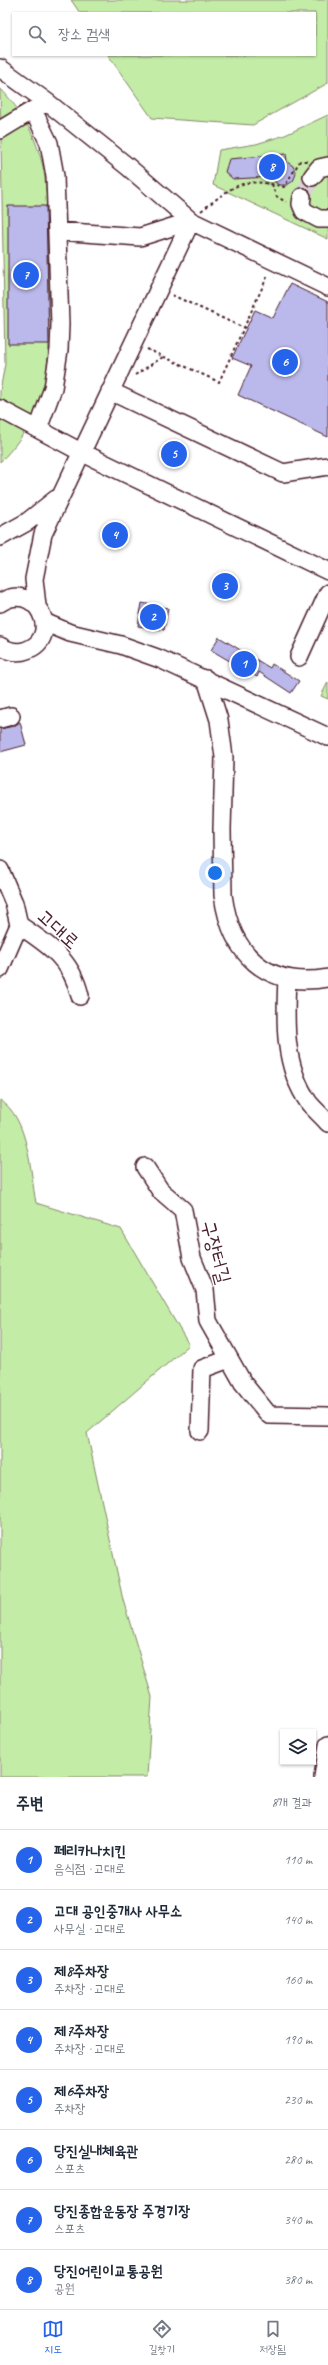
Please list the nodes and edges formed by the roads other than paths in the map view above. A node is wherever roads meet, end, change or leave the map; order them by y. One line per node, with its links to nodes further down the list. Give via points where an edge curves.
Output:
1 (0, 68): 2 (street)
2 (40, 106): 3 (street); 6 (street, via 153,187); 7 (street, via 44,131 53,159)
3 (0, 130)
4 (303, 204): 5 (street, via 319,219)
5 (328, 219)
6 (190, 221): 7 (street, via 140,236); 8 (street); 9 (street)
7 (57, 231): 11 (street, via 59,350 53,388)
8 (328, 287)
9 (110, 391): 12 (street); 13 (street, via 283,473)
10 (0, 408): 11 (street)
11 (33, 427): 12 (street)
12 (81, 452): 14 (street); 16 (street)
13 (328, 466)
14 (60, 494): 15 (street, via 31,519); 17 (street, via 40,541)
15 (0, 537)
16 (328, 571)
17 (34, 579): 19 (street, via 28,590); 20 (street)
18 (328, 593): 25 (street)
19 (7, 599): 20 (street, via 28,599)
20 (37, 606): 21 (street)
21 (44, 622): 22 (street); 24 (street, via 42,635)
22 (83, 637): 24 (street); 26 (street, via 138,650)
23 (0, 646): 24 (street, via 16,652)
24 (34, 646)
25 (298, 657)
26 (206, 679): 27 (street); 31 (street, via 223,737 222,881 227,919 240,947 252,962 271,973)
27 (328, 736)
28 (0, 870): 29 (street, 고대로, via 14,903)
29 (19, 925): 30 (street); 33 (street, 고대로, via 47,944 67,966 76,978)
30 (0, 969)
31 (287, 978): 32 (street); 34 (street, via 286,1028 292,1065 302,1092)
32 (328, 978)
33 (80, 996)
34 (328, 1123)
35 (145, 1167): 36 (street, 구장터길, via 160,1190 183,1210 192,1258 205,1290 208,1321)
36 (229, 1358): 37 (street, 구장터길, via 243,1384 269,1415); 38 (street, via 202,1369)
37 (328, 1416)
38 (200, 1431)
39 (328, 1746): 40 (street)
40 (323, 1777)

